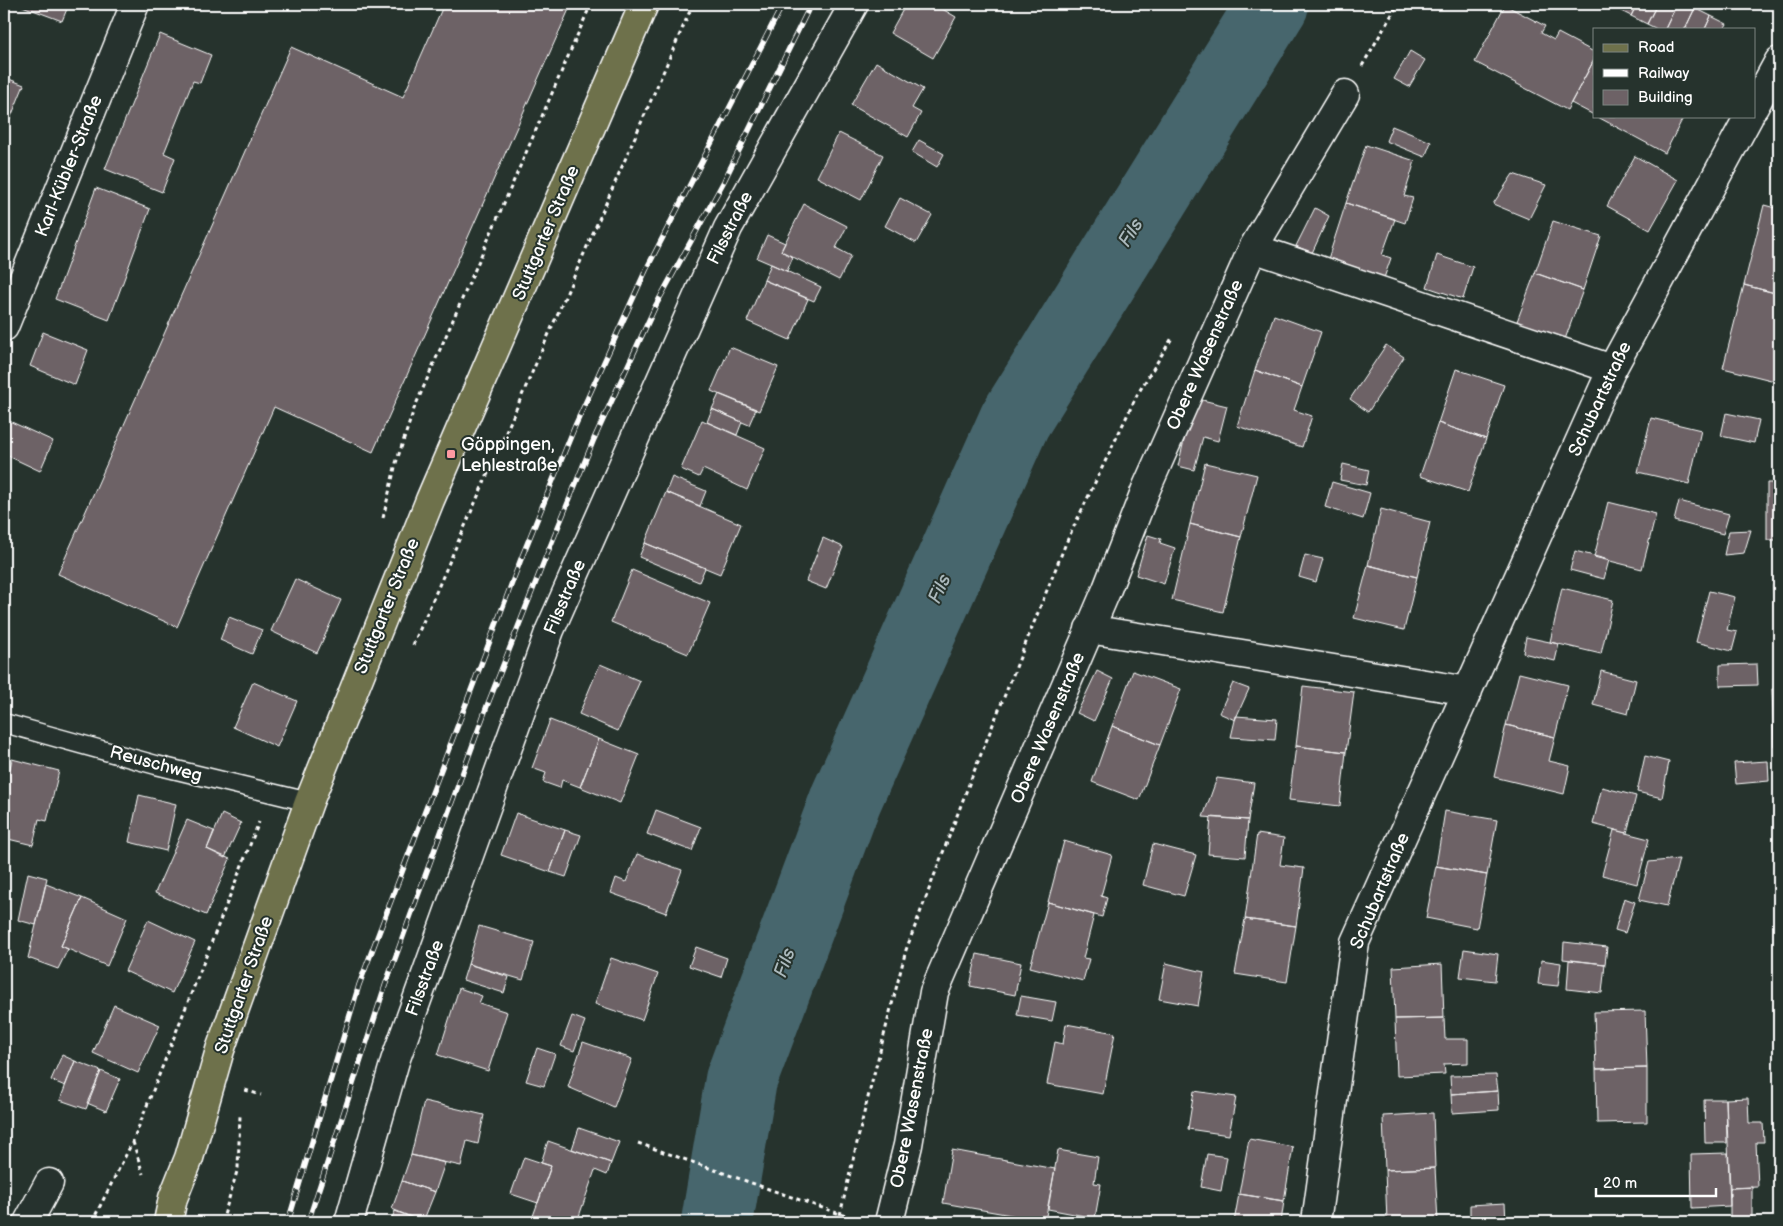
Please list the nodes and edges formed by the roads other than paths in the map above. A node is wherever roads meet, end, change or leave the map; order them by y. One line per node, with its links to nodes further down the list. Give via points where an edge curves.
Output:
1 (135, 4): 9 (street, Karl-Kübler-Straße)
2 (644, 4): 14 (main road, Stuttgarter Straße, via 430,500)
3 (854, 4): 18 (street, Filsstraße, via 728,228 550,630 395,1061)
4 (1779, 61): 6 (street)
5 (1345, 94): 8 (street, Obere Wasenstraße)
6 (1756, 103)
7 (1748, 118): 10 (street, Schubartstraße)
8 (1253, 248): 10 (street); 11 (street, Obere Wasenstraße, via 1146,489)
9 (4, 327)
10 (1612, 369): 12 (street, Schubartstraße)
11 (1089, 629): 12 (street); 19 (street, Obere Wasenstraße, via 934,992 908,1145)
12 (1468, 691): 20 (street, Schubartstraße, via 1355,942)
13 (4, 723): 14 (lane, Reuschweg)
14 (309, 802): 17 (main road, Stuttgarter Straße, via 220,1050)
15 (49, 1183): 16 (street)
16 (28, 1222)
17 (168, 1222)
18 (349, 1222)
19 (889, 1222)
20 (1316, 1222)

